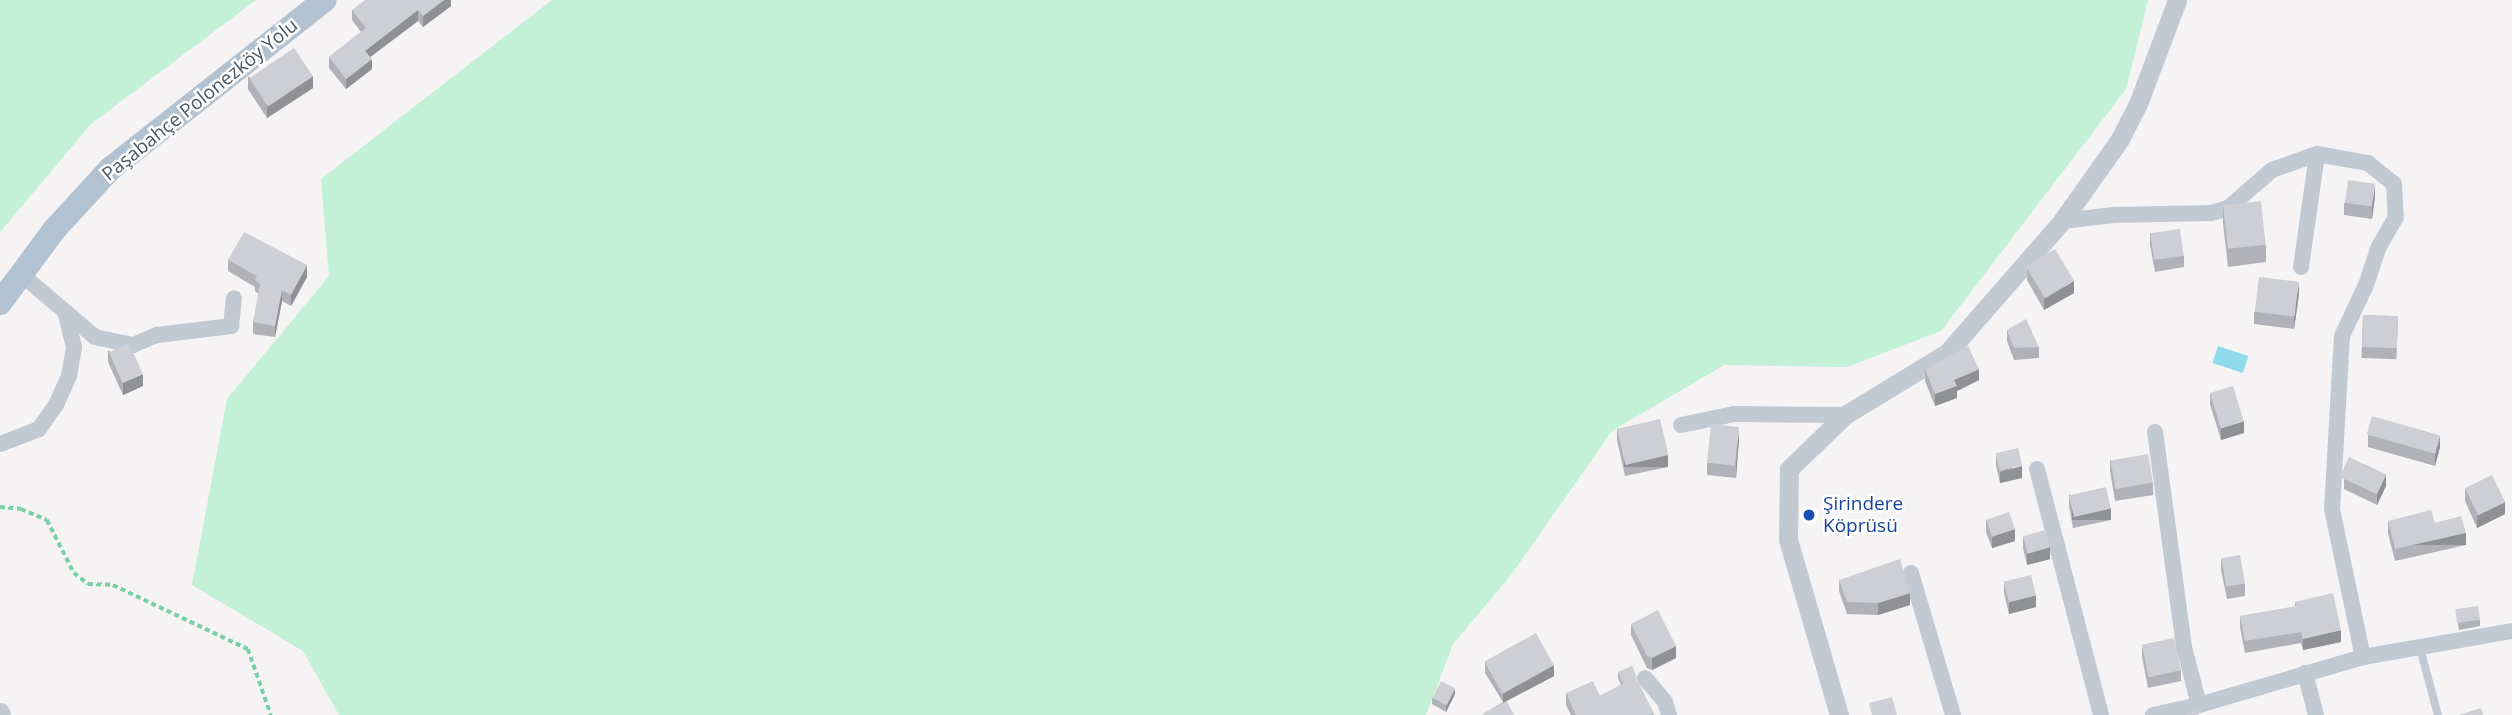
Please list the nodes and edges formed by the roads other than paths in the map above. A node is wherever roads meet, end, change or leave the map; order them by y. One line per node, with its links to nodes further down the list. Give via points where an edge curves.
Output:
1 (326, 0): 6 (main road, Paşabahçe Polonezköy Yolu, via 110,169)
2 (2177, 0): 4 (street, via 2120,139)
3 (2317, 154): 4 (street, via 2272,170 2228,208 2211,213); 5 (street); 18 (street, via 2368,163 2394,184 2396,217 2342,335 2332,509)
4 (2062, 221): 10 (street, via 1947,353)
5 (2301, 267)
6 (21, 274): 8 (main road, Paşabahçe Polonezköy Yolu); 9 (street)
7 (234, 298): 9 (street, via 231,326 157,335 133,345 95,337)
8 (0, 303)
9 (66, 314): 13 (street, via 74,347 69,376 56,405 38,429)
10 (1845, 415): 11 (street, via 1734,414); 23 (street, via 1789,469 1788,539)
11 (1681, 425)
12 (2155, 432): 21 (street, via 2184,647)
13 (0, 444)
14 (2037, 469): 25 (street)
15 (1911, 573): 24 (street)
16 (2512, 631): 17 (street)
17 (2420, 648): 18 (street); 28 (lane)
18 (2363, 657): 19 (street)
19 (2305, 673): 21 (street); 27 (street)
20 (1645, 678): 22 (street, via 1665,702)
21 (2199, 705): 26 (street)
22 (1669, 715)
23 (1839, 715)
24 (1953, 715)
25 (2101, 715)
26 (2157, 715)
27 (2316, 715)
28 (2438, 715)

